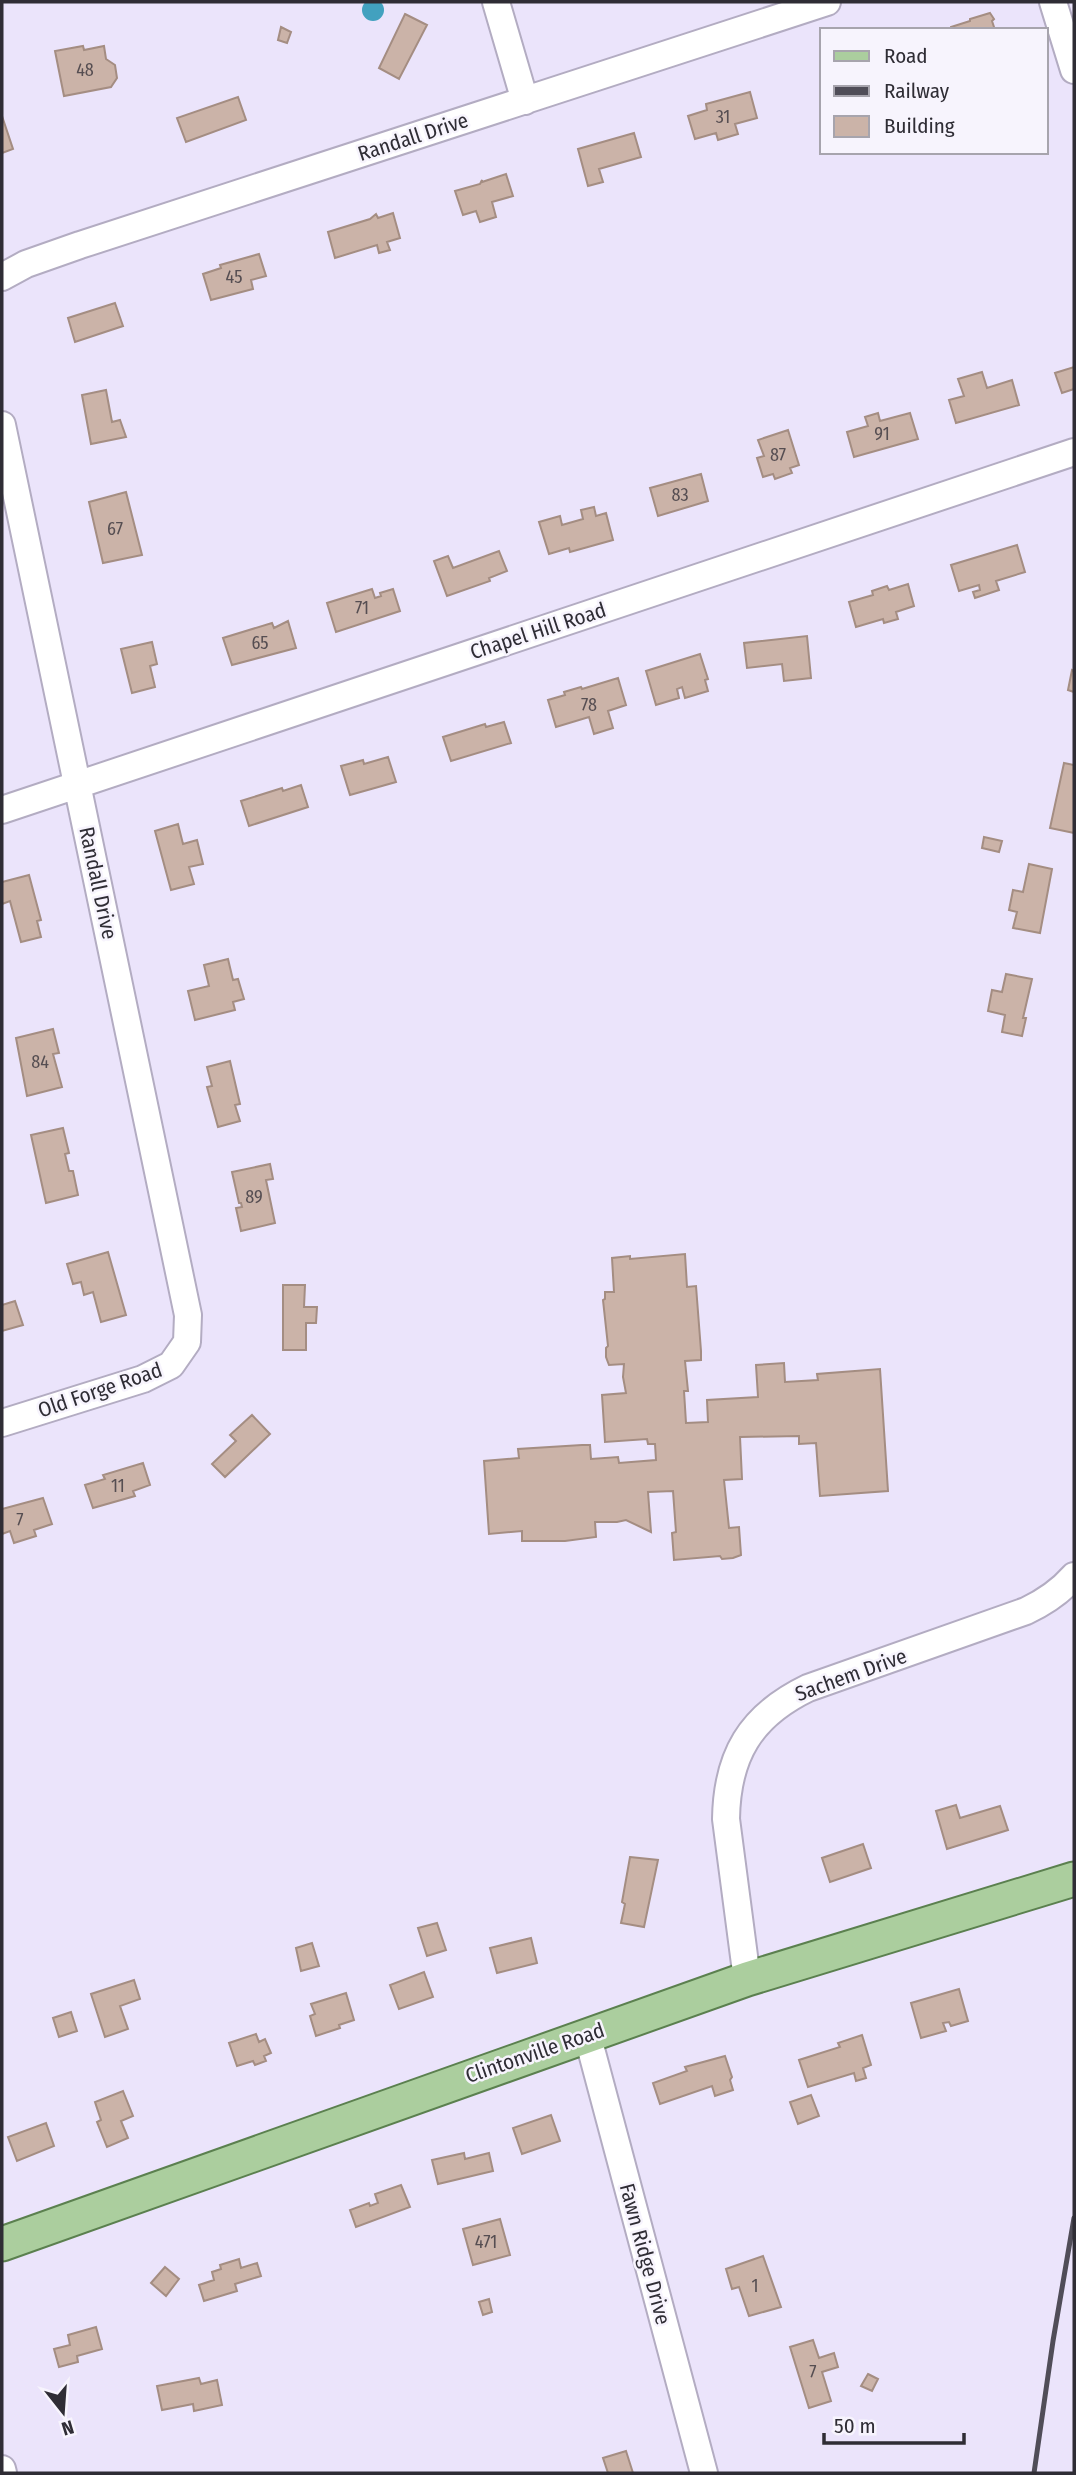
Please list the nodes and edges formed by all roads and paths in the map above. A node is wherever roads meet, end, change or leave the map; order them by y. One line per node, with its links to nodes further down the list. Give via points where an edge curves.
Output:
1 (496, 2): 5 (street)
2 (827, 2): 5 (street, Randall Drive)
3 (1053, 2): 4 (street)
4 (1074, 70)
5 (525, 101): 6 (street, Randall Drive, via 37,260)
6 (2, 277)
7 (2, 425): 9 (street, Randall Drive)
8 (1074, 452): 9 (street, Chapel Hill Road)
9 (78, 784): 10 (street, Chapel Hill Road); 11 (street, Randall Drive, via 188,1315)
10 (2, 810)
11 (187, 1342): 12 (street, Old Forge Road, via 171,1365 143,1379)
12 (2, 1423)
13 (1074, 1576): 15 (street, Sachem Drive, via 1061,1591 1026,1611 808,1688 783,1701 758,1723 733,1763 727,1794 726,1819)
14 (1074, 1879): 15 (main road, Clintonville Road)
15 (747, 1979): 16 (main road, Clintonville Road)
16 (587, 2034): 17 (main road, Clintonville Road); 18 (street, Fawn Ridge Drive)
17 (2, 2244)
18 (704, 2473)

